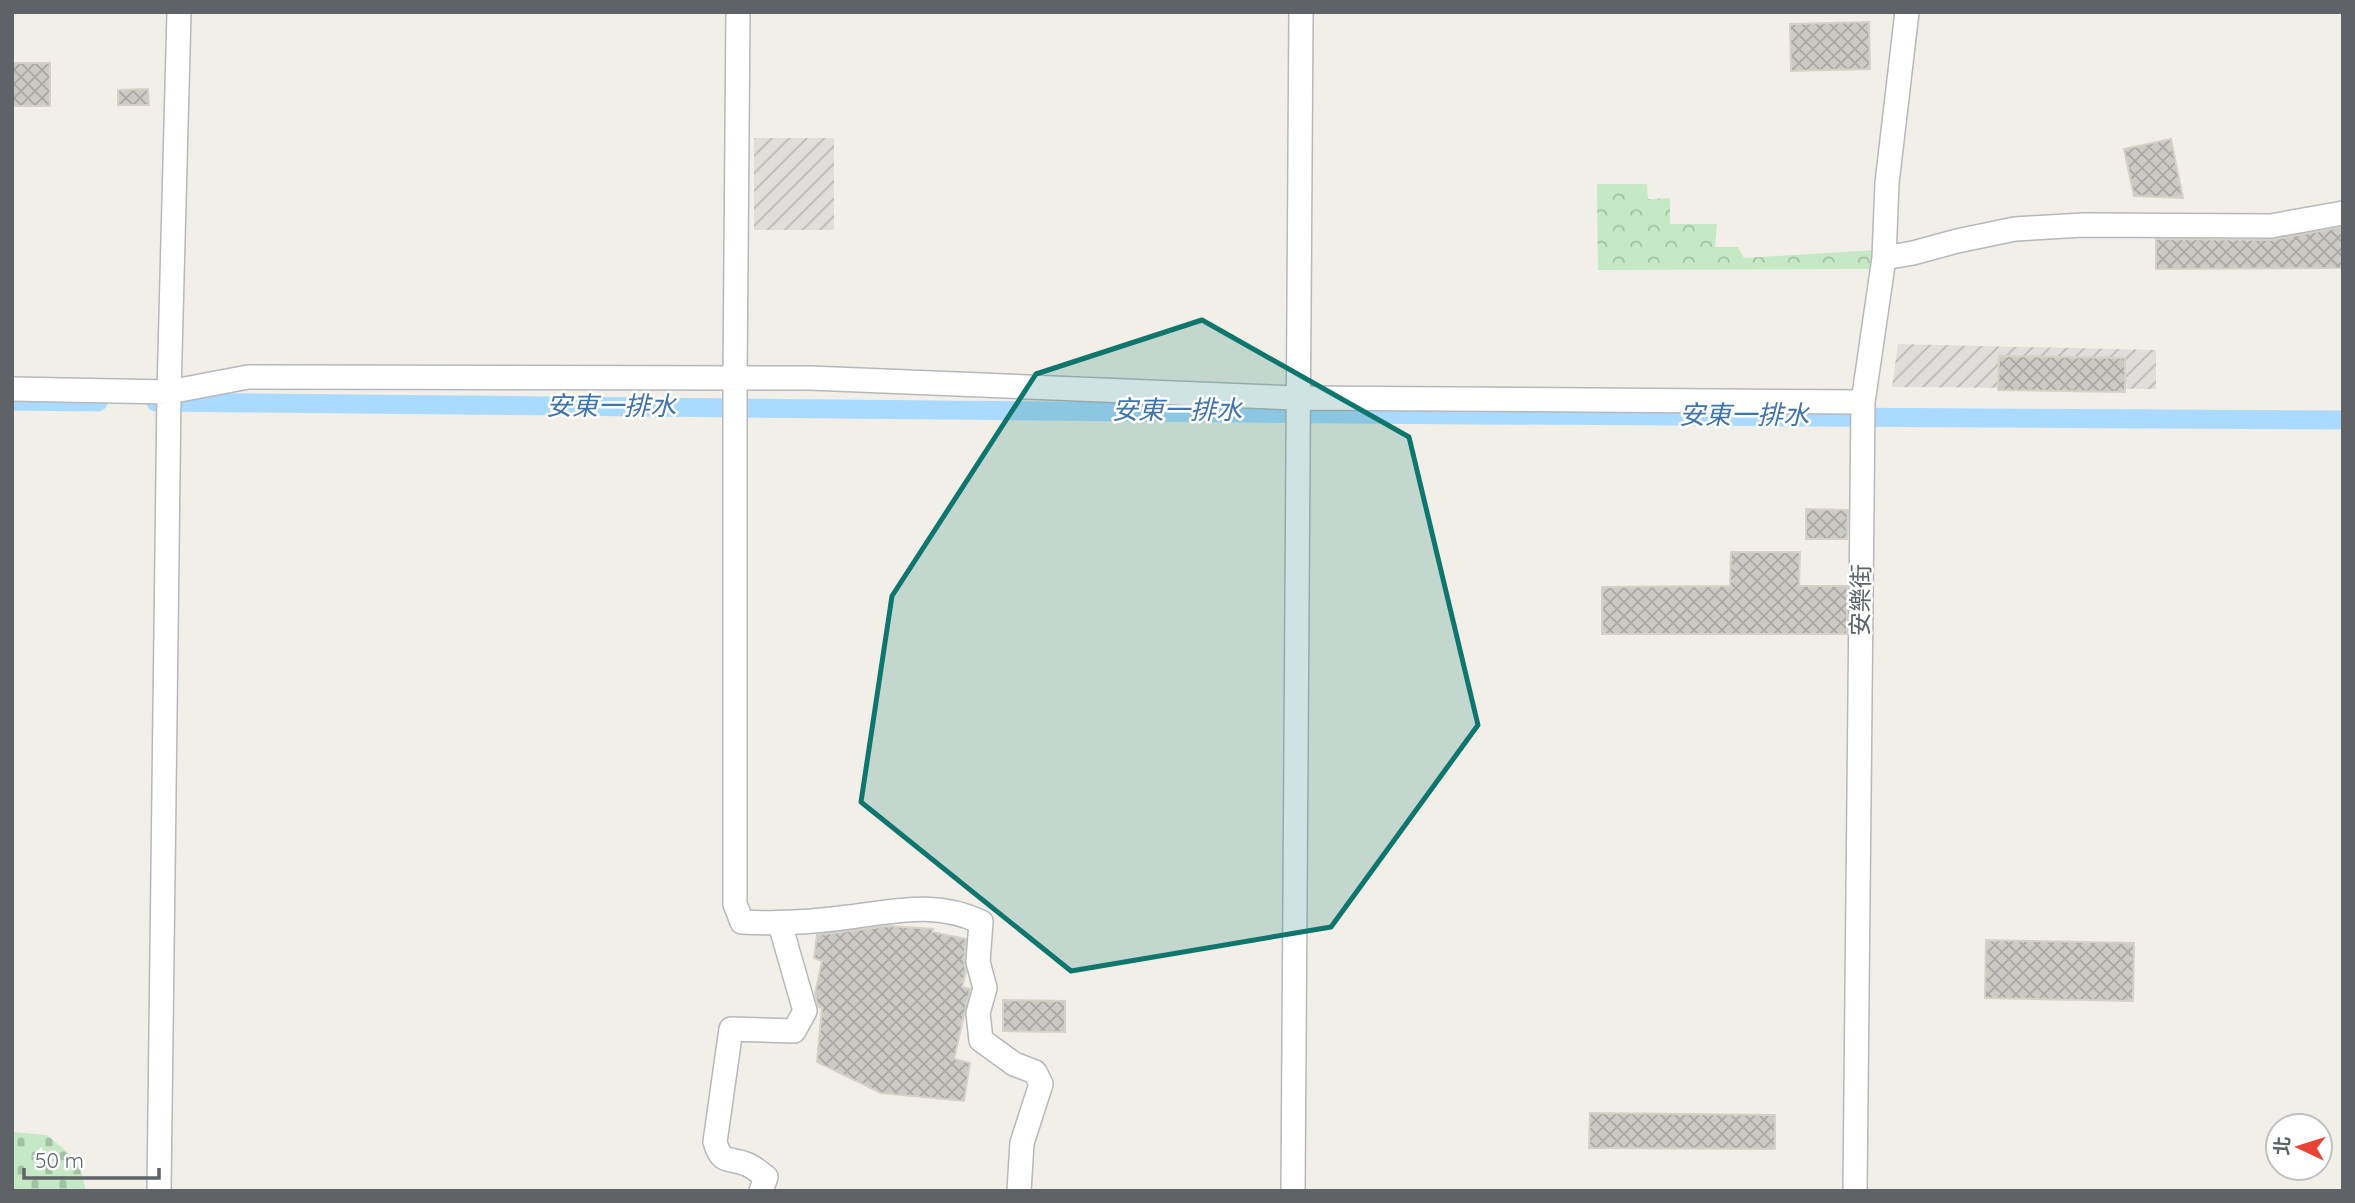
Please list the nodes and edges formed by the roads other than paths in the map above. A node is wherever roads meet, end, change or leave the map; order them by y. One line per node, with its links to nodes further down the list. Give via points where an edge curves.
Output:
1 (179, 12): 9 (street)
2 (738, 12): 7 (street)
3 (1301, 12): 10 (street)
4 (1907, 12): 6 (street, 安樂街, via 1887,183)
5 (2343, 213): 6 (street, via 2271,226 2015,229)
6 (1884, 258): 11 (street, 安樂街)
7 (735, 378): 9 (street, via 248,377); 10 (street); 12 (street, via 735,904 742,922)
8 (12, 389): 9 (street)
9 (169, 392): 13 (street)
10 (1297, 398): 11 (street); 16 (street)
11 (1863, 402): 17 (street, 安樂街)
12 (780, 924): 14 (street, via 804,1011 794,1031 731,1029 715,1142 727,1161 748,1164 766,1177); 15 (street, via 902,908 959,912 981,922 978,962 985,988 978,1013 981,1040 1035,1072 1041,1084 1022,1143)
13 (159, 1191)
14 (761, 1191)
15 (1019, 1191)
16 (1293, 1191)
17 (1855, 1191)

